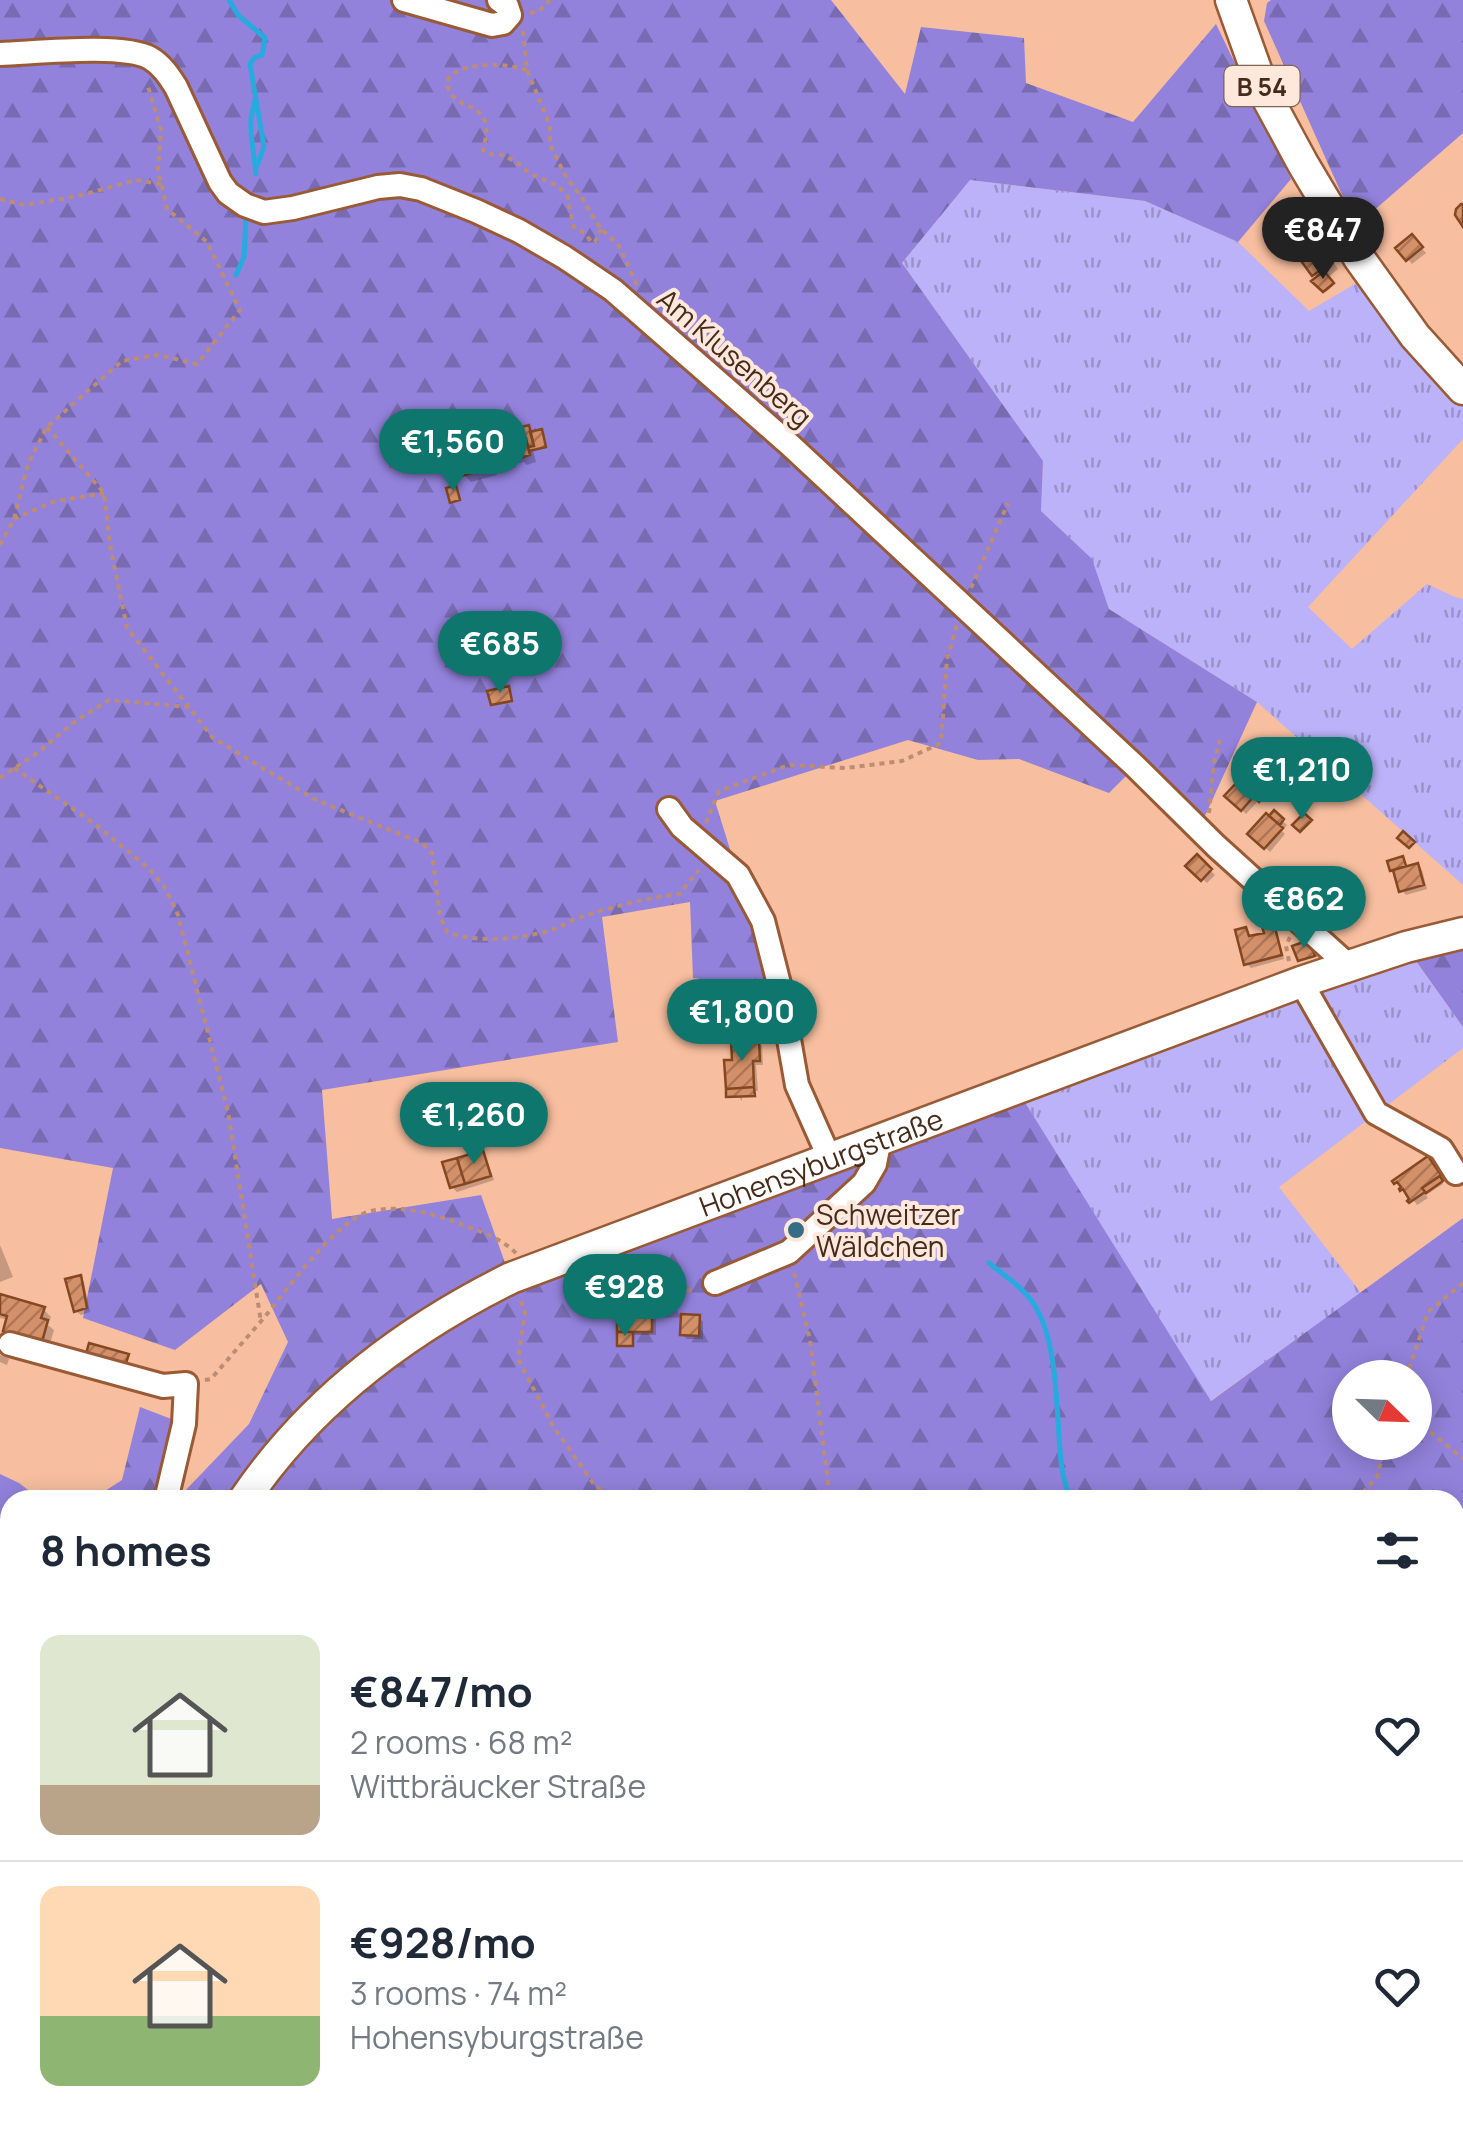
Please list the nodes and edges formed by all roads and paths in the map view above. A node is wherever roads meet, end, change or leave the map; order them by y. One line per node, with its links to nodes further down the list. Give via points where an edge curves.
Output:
1 (404, 0): 2 (street, via 492,25 510,15)
2 (500, 0)
3 (550, 0): 7 (path, via 521,16)
4 (1230, 1): 12 (main road, B 54, via 1264,92 1358,258)
5 (0, 54): 6 (street)
6 (139, 54): 8 (path, via 161,130); 11 (street, Am Klusenberg, via 167,73 220,182 244,205 273,212 378,186 421,189 564,256)
7 (527, 70): 10 (path, via 550,126 550,145); 10 (path, via 474,65 454,72 446,84 486,122 487,154 503,155 558,186 574,227 592,242)
8 (161, 184): 9 (path, via 136,180 25,204); 13 (path, via 167,208 207,242 240,310 198,364 158,355 122,362)
9 (0, 198)
10 (601, 229): 11 (path, via 628,262)
11 (641, 313): 18 (street, Am Klusenberg)
12 (1463, 389)
13 (47, 427): 14 (path); 16 (path, via 28,464)
14 (104, 494): 16 (path, via 52,502); 19 (path, via 127,628)
15 (1008, 503): 18 (path)
16 (14, 519): 17 (path)
17 (0, 545)
18 (962, 607): 24 (street, Am Klusenberg); 25 (path, via 947,660 942,743 902,760 790,766 719,791 706,820)
19 (189, 708): 21 (path, via 109,700); 25 (path, via 213,738 316,800 422,843 432,852 440,916 447,932 463,938 498,940 554,929 679,894 694,878)
20 (1220, 740): 24 (path)
21 (14, 768): 22 (path); 37 (path, via 147,867 178,915 228,1112)
22 (0, 778)
23 (669, 808): 25 (street)
24 (1208, 838): 26 (street, Am Klusenberg)
25 (706, 847): 31 (street, via 738,876 763,921 797,1086)
26 (1298, 918): 28 (street, Am Klusenberg); 29 (path, via 1286,946)
27 (1463, 933): 28 (main road, Hohensyburgstraße)
28 (1350, 966): 29 (main road, Hohensyburgstraße)
29 (1297, 984): 30 (main road, Hohensyburgstraße); 32 (street, via 1376,1113 1440,1149)
30 (880, 1138): 31 (main road, Hohensyburgstraße); 33 (street, via 864,1183)
31 (829, 1157): 34 (main road, Hohensyburgstraße)
32 (1456, 1172)
33 (789, 1252): 35 (street); 47 (path, via 810,1340)
34 (535, 1274): 35 (path, via 660,1292); 37 (path, via 509,1245 480,1231 434,1214 371,1211 331,1238); 45 (main road, Hohensyburgstraße, via 446,1312 358,1375); 46 (path, via 518,1359 553,1426)
35 (715, 1283)
36 (1463, 1283): 39 (path, via 1428,1312)
37 (261, 1322): 40 (path, via 211,1379)
38 (10, 1344): 40 (street, via 163,1386)
39 (1412, 1360)
40 (186, 1384): 44 (street)
41 (1432, 1433): 43 (path)
42 (1381, 1460): 48 (path)
43 (1463, 1460)
44 (168, 1490)
45 (252, 1490)
46 (601, 1490)
47 (829, 1490)
48 (1365, 1490)

